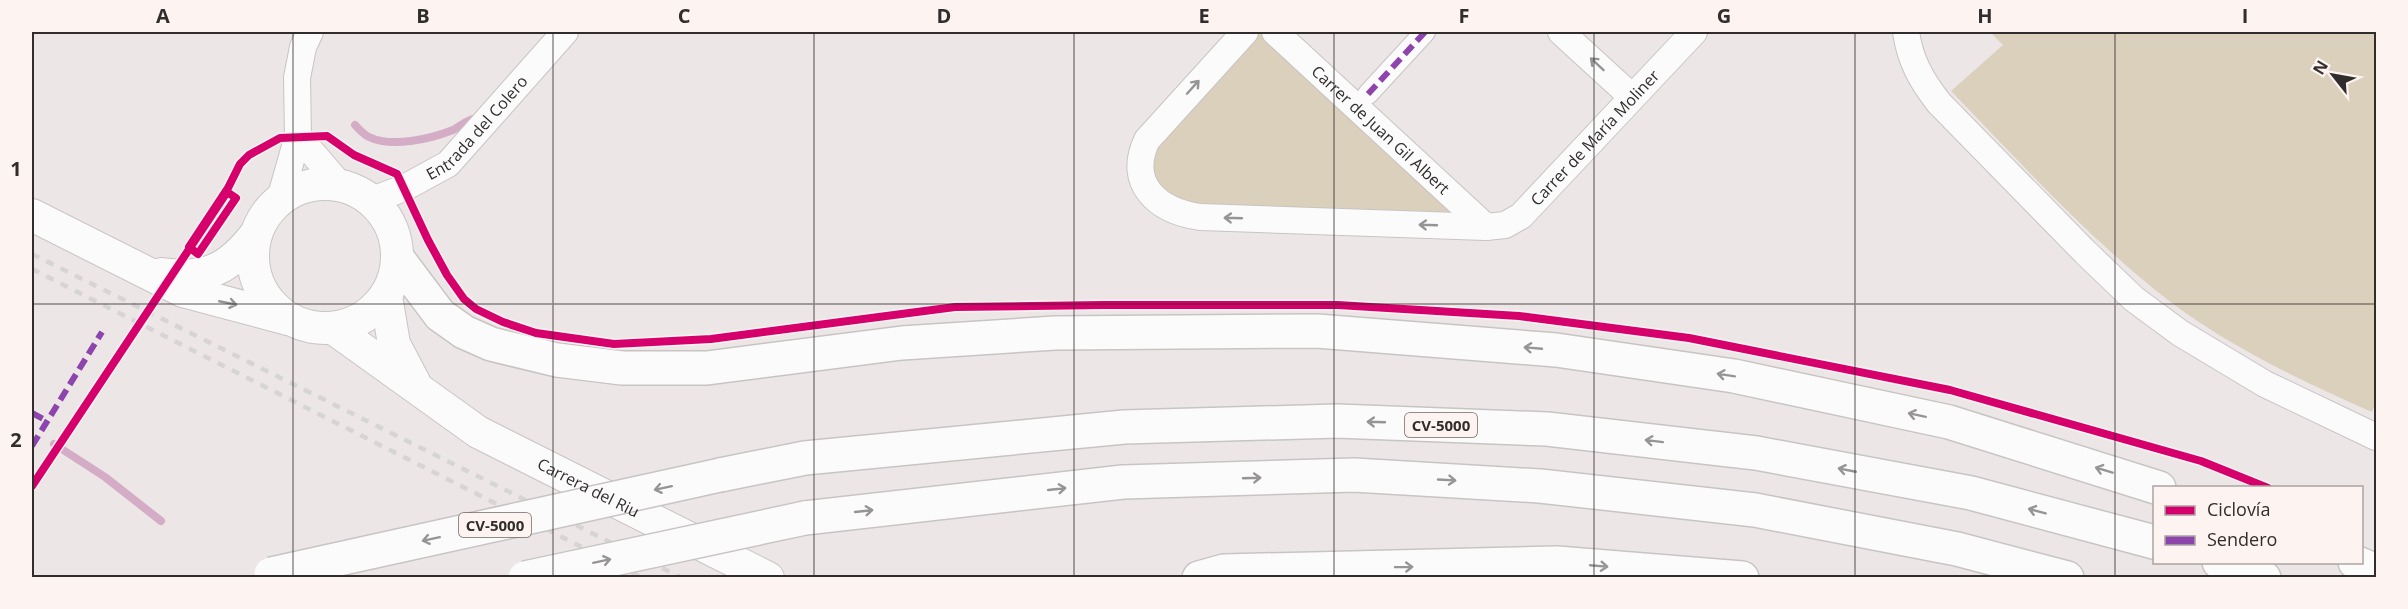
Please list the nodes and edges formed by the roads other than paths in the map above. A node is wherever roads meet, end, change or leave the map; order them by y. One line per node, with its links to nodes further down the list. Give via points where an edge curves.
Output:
1 (310, 32): 11 (street, via 297,78)
2 (565, 32): 14 (street, Entrada del Colero, via 448,164)
3 (1245, 32): 16 (street, Carrer de María Moliner, one-way to 3, via 1182,214 1153,197 1142,181 1141,151 1154,130)
4 (1275, 32): 16 (street, Carrer de Juan Gil Albert)
5 (1425, 32): 9 (street)
6 (1561, 32): 10 (street, one-way to 6)
7 (1694, 32): 10 (street, Carrer de María Moliner)
8 (1906, 32): 24 (street, via 1912,60 1939,103 2134,298 2180,333 2265,384)
9 (1368, 94)
10 (1632, 97): 16 (street, Carrer de María Moliner, via 1521,216 1505,225)
11 (298, 136): 12 (street); 13 (street)
12 (340, 185): 13 (street, via 308,185); 14 (street)
13 (280, 199): 17 (street)
14 (372, 200): 18 (street, via 392,227)
15 (32, 215): 19 (street)
16 (1486, 227)
17 (256, 234): 19 (street, via 240,255 204,275 183,277); 21 (street, via 256,278 271,304)
18 (398, 259): 20 (street); 25 (highway, one-way to 18, via 1949,422 1734,376 1556,350 1317,331 1055,333 902,343 707,368 622,368 557,360 491,344 464,332 440,315)
19 (135, 267): 21 (street, one-way to 21, via 183,291)
20 (386, 296): 22 (street, via 362,318); 23 (street, Carrera del Riu, via 394,344)
21 (294, 321): 22 (street)
22 (333, 328): 23 (street, Carrera del Riu)
23 (415, 386): 32 (street, Carrera del Riu, via 478,432)
24 (2371, 432)
25 (2153, 486)
26 (2153, 542): 30 (highway, CV-5000, one-way to 30, bridge, via 1971,493 1756,453 1547,429 1337,421 1124,427 806,458)
27 (2225, 564): 36 (highway)
28 (2360, 564): 29 (highway)
29 (2376, 571)
30 (264, 576)
31 (525, 578): 35 (highway, one-way to 35, bridge, via 806,518 1123,482 1354,475 1540,486 1755,510 1957,549)
32 (768, 578)
33 (1199, 578): 34 (highway, one-way to 34, via 1224,571 1557,563)
34 (1742, 578)
35 (2067, 578)
36 (2264, 578)

